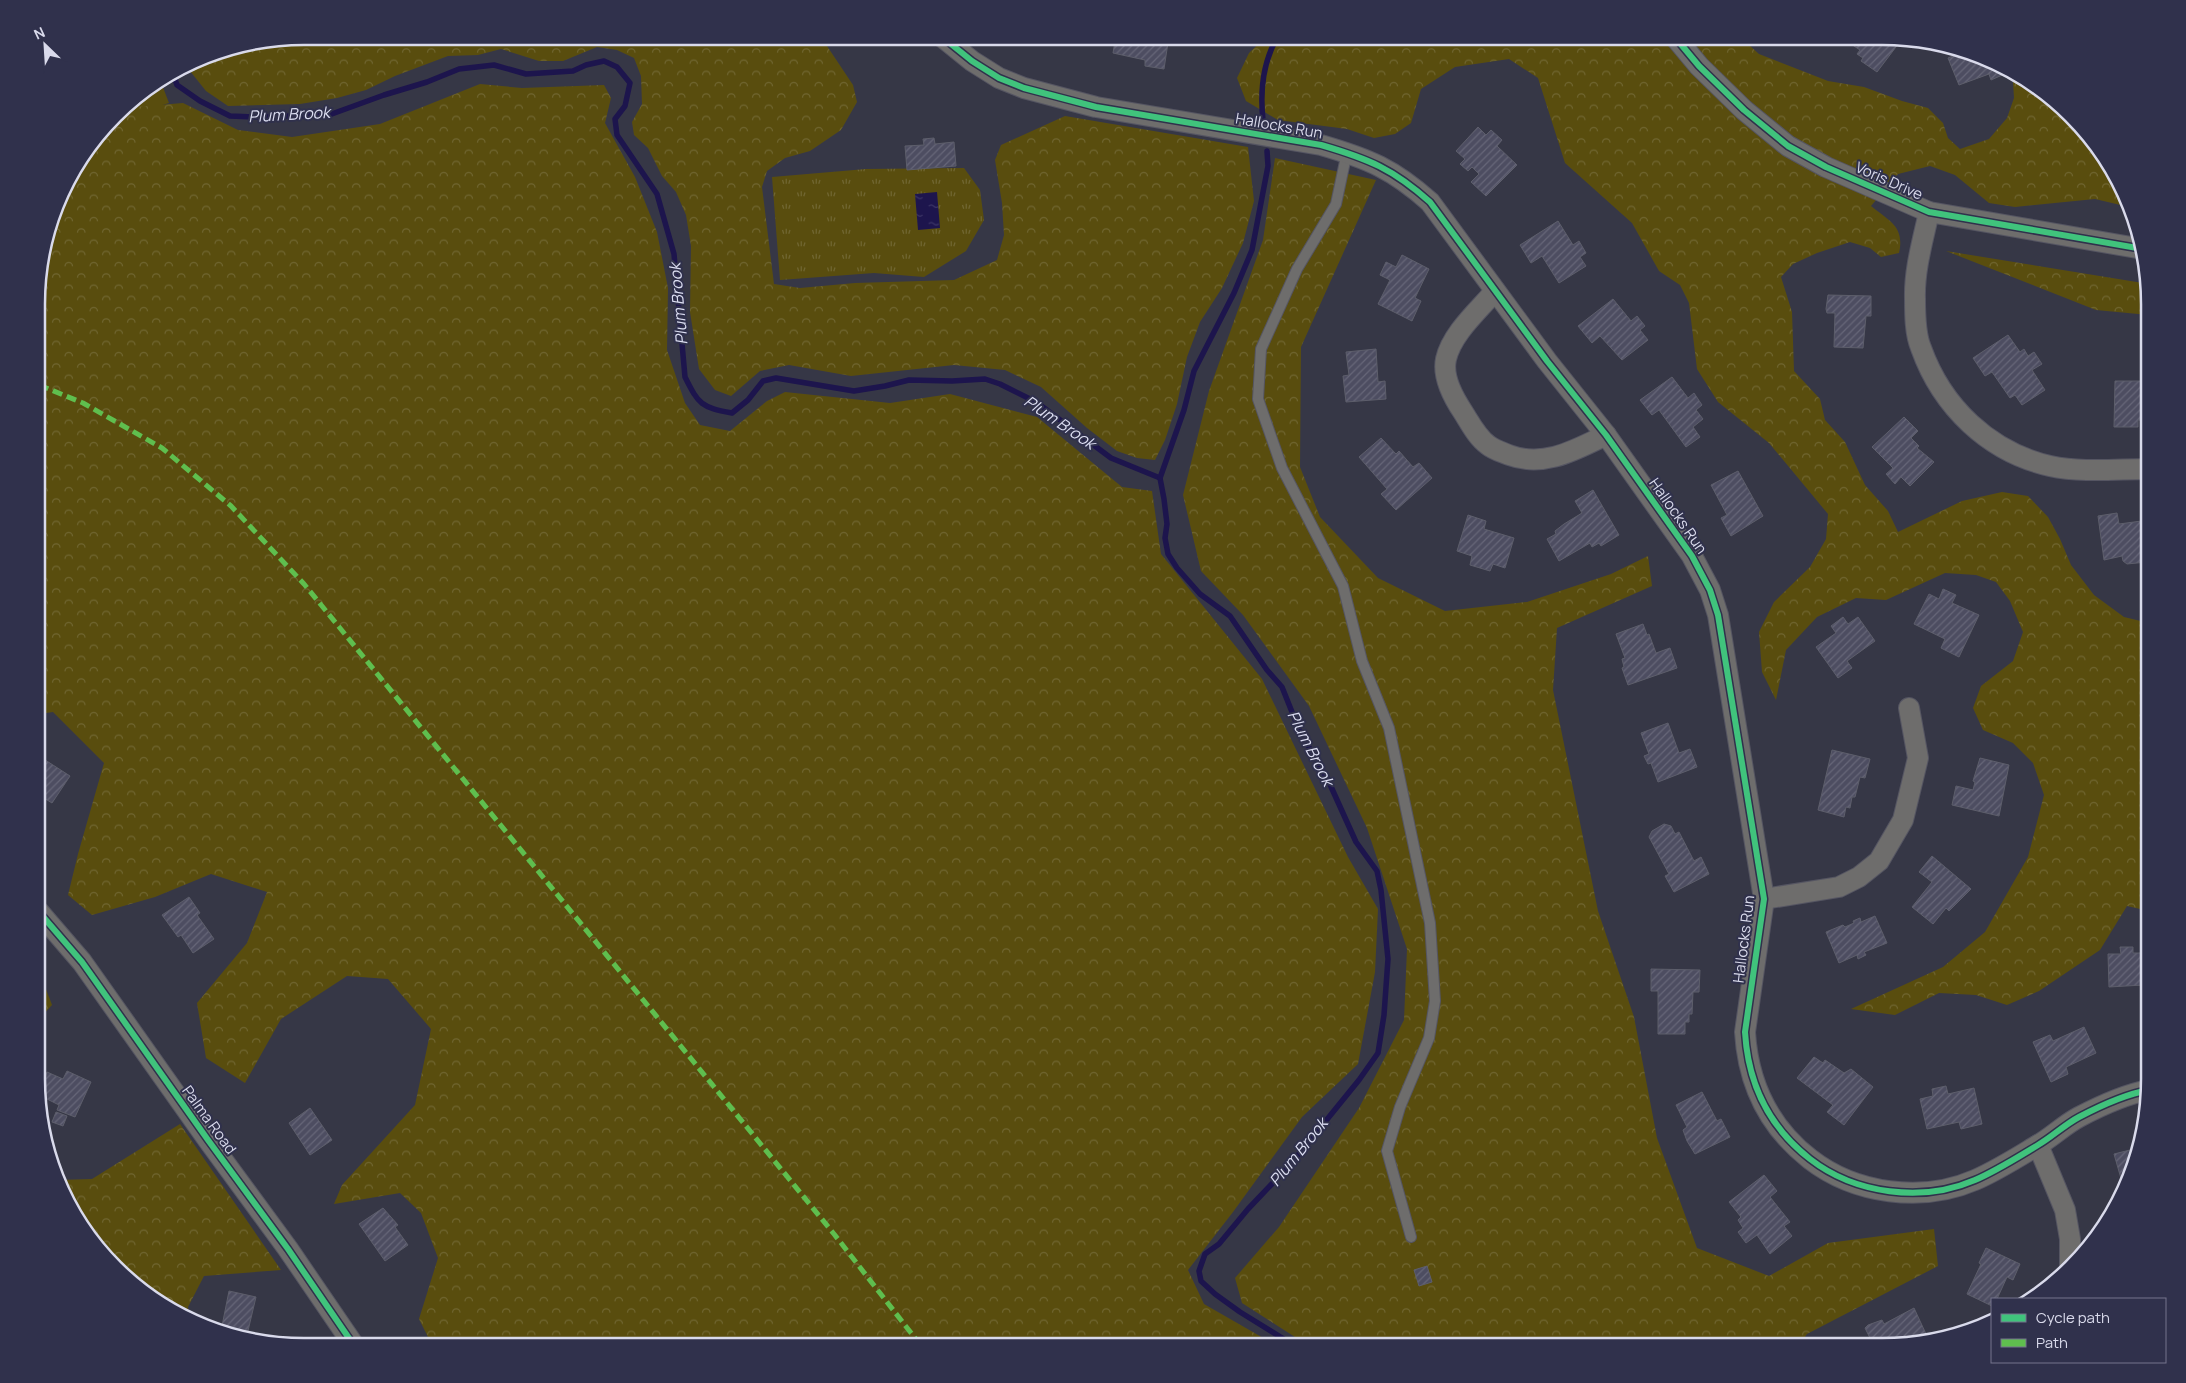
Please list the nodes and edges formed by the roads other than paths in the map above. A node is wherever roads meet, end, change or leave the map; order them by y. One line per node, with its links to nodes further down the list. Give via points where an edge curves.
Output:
1 (952, 45): 3 (street, Hallocks Run, via 998,78 1024,88 1096,107)
2 (1682, 45): 4 (street, Voris Drive, via 1744,110 1788,146 1826,168)
3 (1347, 152): 6 (street, Hallocks Run, via 1389,170 1430,202); 14 (lane, via 1336,204 1297,269 1261,349 1258,399 1282,468 1344,586 1362,661 1389,728 1430,923 1435,1001 1429,1038 1400,1107 1387,1151)
4 (1929, 212): 5 (street, Voris Drive); 8 (street, via 1919,260 1916,321 1920,346 1937,383 1958,413 1990,441 2012,453 2051,466)
5 (2135, 248)
6 (1495, 291): 7 (street, Hallocks Run); 7 (street, via 1458,335 1446,359 1446,379 1459,407 1480,437 1501,452 1533,460 1563,456)
7 (1606, 435): 10 (street, Hallocks Run, via 1692,556 1710,590 1718,615)
8 (2141, 469)
9 (1909, 708): 10 (street, via 1918,758 1903,820 1878,861 1859,877 1838,887)
10 (1764, 899): 13 (street, Hallocks Run, via 1744,1032 1746,1051 1759,1097 1776,1127 1802,1153 1822,1168 1854,1184 1901,1193 1961,1185)
11 (45, 920): 16 (street, Palma Road, via 82,962)
12 (2140, 1092): 13 (street, Hallocks Run, via 2078,1118)
13 (2038, 1145): 15 (street, via 2065,1210)
14 (1411, 1236)
15 (2070, 1257)
16 (349, 1338)

